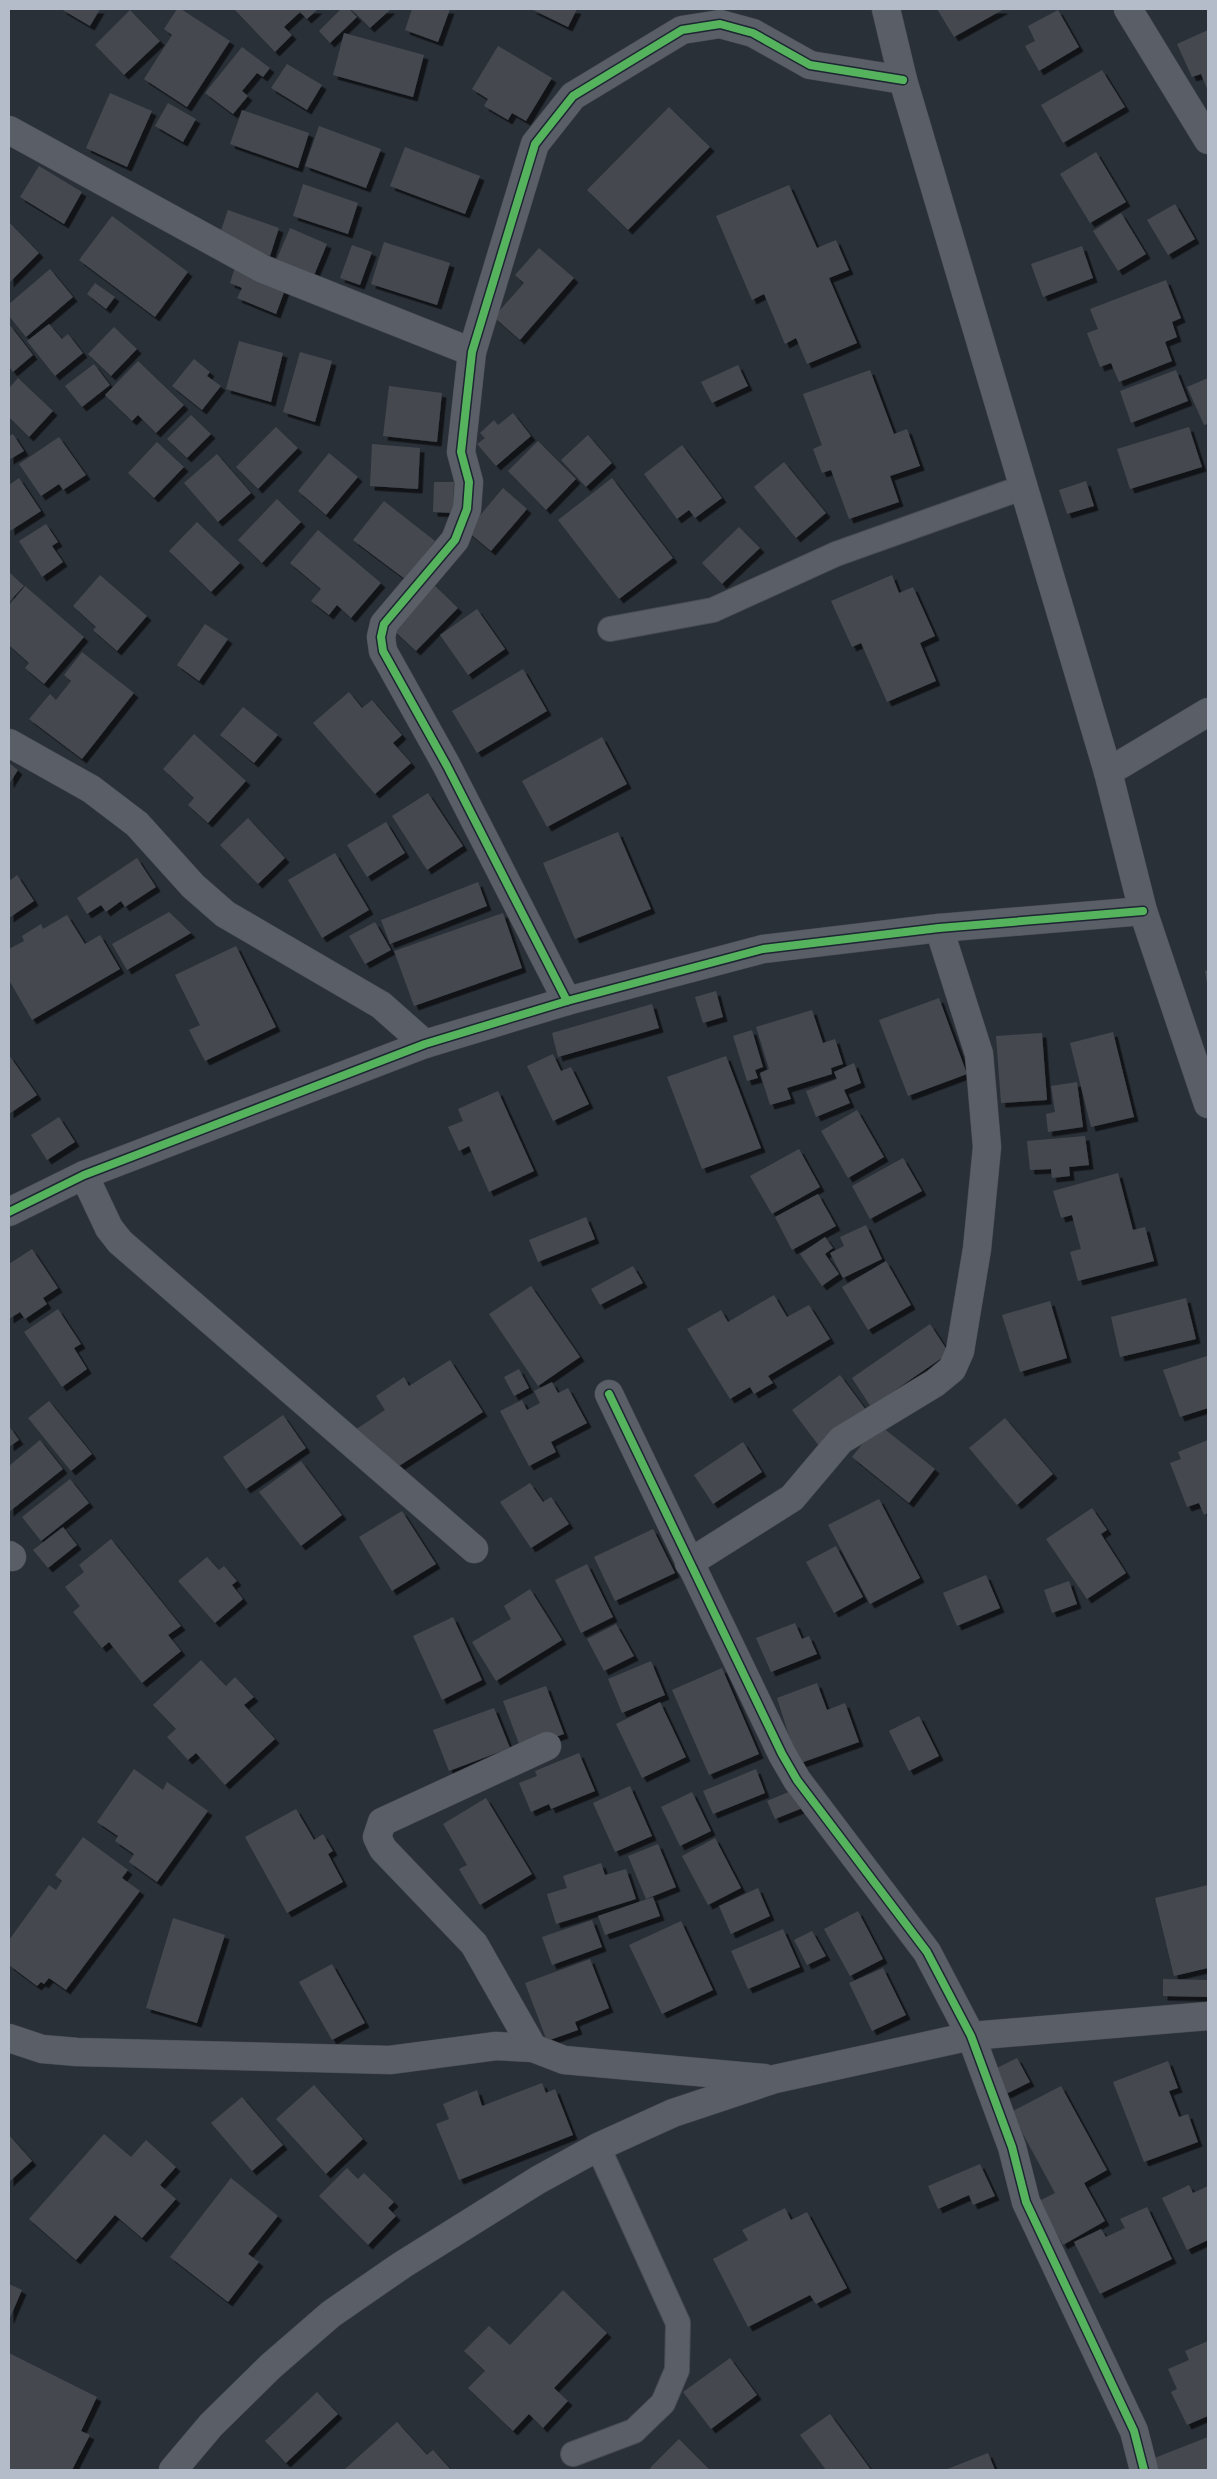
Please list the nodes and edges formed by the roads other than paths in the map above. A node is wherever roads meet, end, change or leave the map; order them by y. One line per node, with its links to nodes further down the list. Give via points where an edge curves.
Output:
1 (886, 9): 3 (street)
2 (1128, 9): 5 (street)
3 (903, 80): 6 (street, via 810,65 753,33 720,24 682,30 573,96 535,144); 7 (street)
4 (9, 130): 6 (street, via 263,269)
5 (1208, 140)
6 (472, 352): 14 (street, via 461,452 469,482 468,509 455,540 384,624 381,637 383,651 447,766)
7 (1024, 487): 8 (lane, via 836,554 713,610); 11 (street)
8 (610, 629)
9 (1208, 712): 11 (street)
10 (9, 743): 15 (street, via 91,789 137,824 193,886 225,914 381,1005)
11 (1108, 772): 12 (street)
12 (1143, 911): 13 (street); 16 (street)
13 (938, 928): 14 (street, via 763,949); 21 (street, via 979,1054 987,1146 977,1249 960,1350 952,1368 935,1383 841,1440 792,1498)
14 (566, 1001): 15 (street)
15 (425, 1044): 17 (street)
16 (1208, 1104)
17 (84, 1175): 18 (street); 20 (street, via 109,1228 120,1242)
18 (9, 1212)
19 (609, 1394): 21 (street)
20 (474, 1549)
21 (689, 1563): 24 (street, via 797,1780 927,1952)
22 (547, 1746): 26 (street, via 382,1822 377,1836 383,1849 474,1944)
23 (1208, 2016): 24 (street)
24 (971, 2036): 27 (street); 31 (street, via 1012,2147 1026,2202 1134,2431)
25 (9, 2038): 26 (street, via 42,2049 390,2060 496,2046)
26 (533, 2048): 27 (street, via 564,2060)
27 (775, 2079): 28 (street, via 673,2113)
28 (598, 2147): 29 (lane, via 678,2323 677,2370 662,2403 634,2431); 30 (street, via 538,2180 402,2265 331,2314 271,2366 211,2425)
29 (573, 2454)
30 (173, 2470)
31 (1144, 2470)

